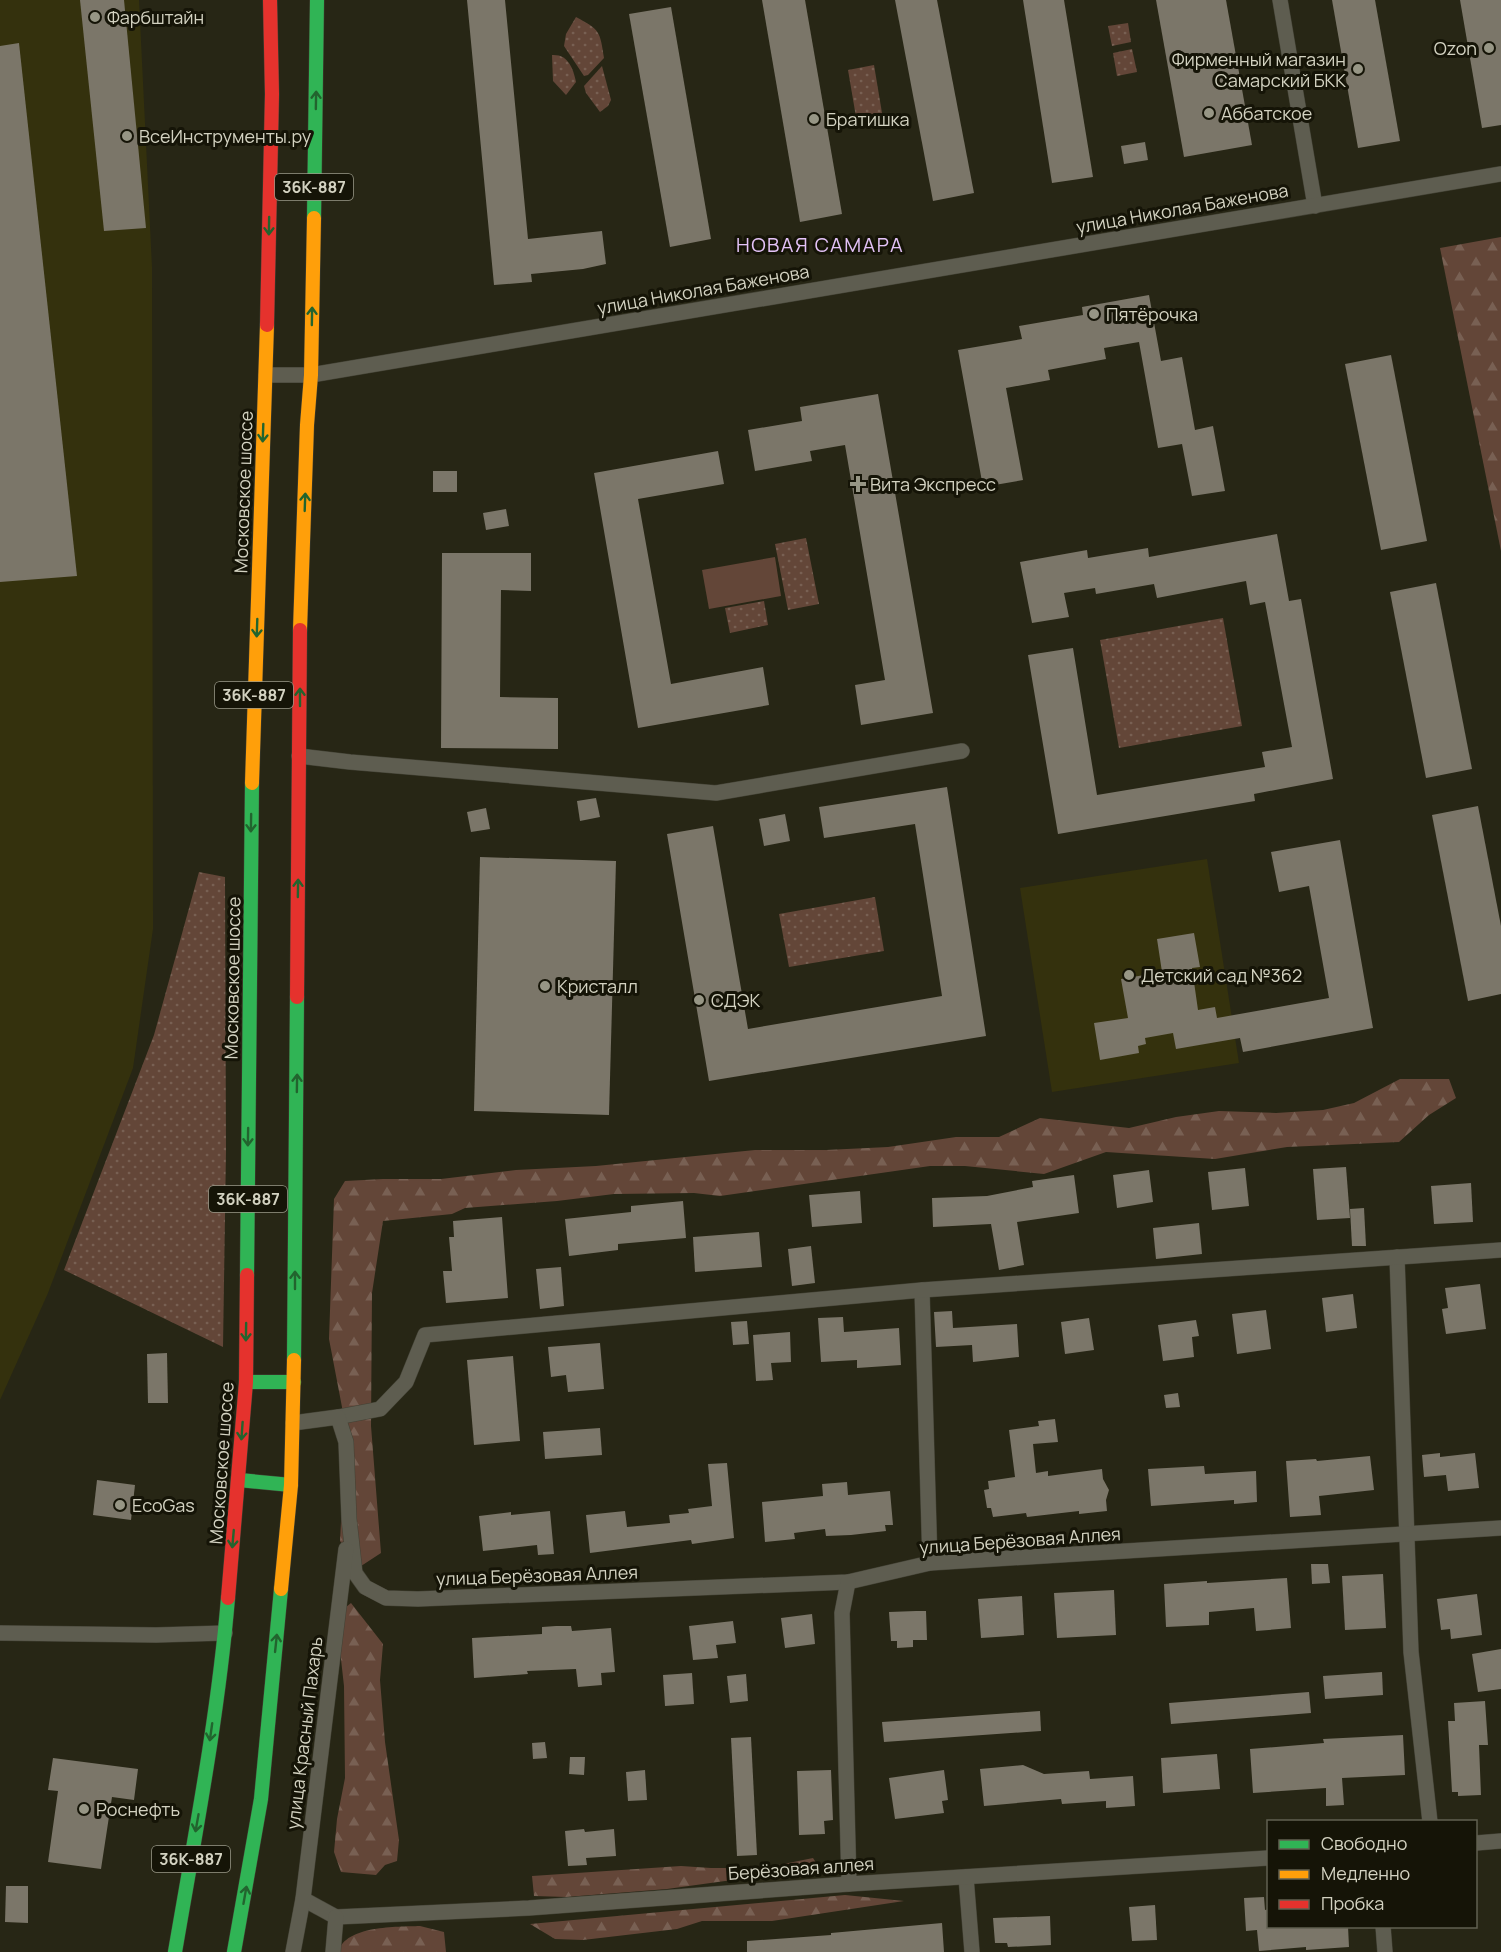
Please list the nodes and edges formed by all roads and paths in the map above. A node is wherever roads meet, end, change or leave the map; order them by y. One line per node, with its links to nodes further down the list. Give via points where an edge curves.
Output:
1 (270, 0): 6 (main road, Московское шоссе / 36К-887, one-way to 6, via 272,94)
2 (317, 0): 7 (main road, 36К-887, one-way to 2)
3 (1280, 0): 5 (street, улица Николая Баженова)
4 (1501, 174): 5 (street, улица Николая Баженова)
5 (1315, 206): 7 (street, улица Николая Баженова)
6 (266, 375): 7 (street, улица Николая Баженова); 13 (main road, Московское шоссе / 36К-887, one-way to 13, via 252,760)
7 (311, 375): 9 (main road, 36К-887, one-way to 7)
8 (962, 751): 9 (street, via 716,793)
9 (299, 756): 14 (main road, 36К-887, one-way to 9)
10 (1501, 1250): 11 (street)
11 (1396, 1257): 12 (street); 21 (street)
12 (922, 1290): 15 (street, via 425,1335 406,1382 380,1409); 22 (street)
13 (246, 1382): 14 (main road); 17 (main road, Московское шоссе / 36К-887, one-way to 17)
14 (294, 1382): 16 (main road, 36К-887)
15 (338, 1417): 16 (street); 19 (street, via 346,1442)
16 (293, 1423): 18 (main road, 36К-887)
17 (238, 1480): 18 (main road); 25 (main road, Московское шоссе / 36К-887, one-way to 25)
18 (291, 1485): 36 (main road, 36К-887, one-way to 18, via 261,1799)
19 (349, 1519): 23 (street, улица Берёзовая Аллея, via 355,1573 365,1587 386,1598); 32 (street, улица Красный Пахарь)
20 (1501, 1528): 21 (street, улица Берёзовая Аллея)
21 (1406, 1534): 22 (street, улица Берёзовая Аллея); 26 (street, via 1411,1652)
22 (930, 1563): 23 (street, улица Берёзовая Аллея)
23 (848, 1582): 31 (street, via 842,1613)
24 (0, 1633): 25 (street)
25 (225, 1633): 35 (main road, Московское шоссе / 36К-887, one-way to 35)
26 (1430, 1820)
27 (1501, 1841): 28 (street)
28 (1477, 1843)
29 (1267, 1858): 30 (street, Берёзовая аллея)
30 (966, 1877): 31 (street, Берёзовая аллея); 39 (street)
31 (849, 1884): 33 (street, Берёзовая аллея, via 529,1908)
32 (303, 1899): 33 (street); 37 (street, улица Красный Пахарь)
33 (336, 1917): 38 (street)
34 (1383, 1928): 40 (street)
35 (175, 1952)
36 (234, 1952)
37 (293, 1952)
38 (333, 1952)
39 (972, 1952)
40 (1385, 1952)

